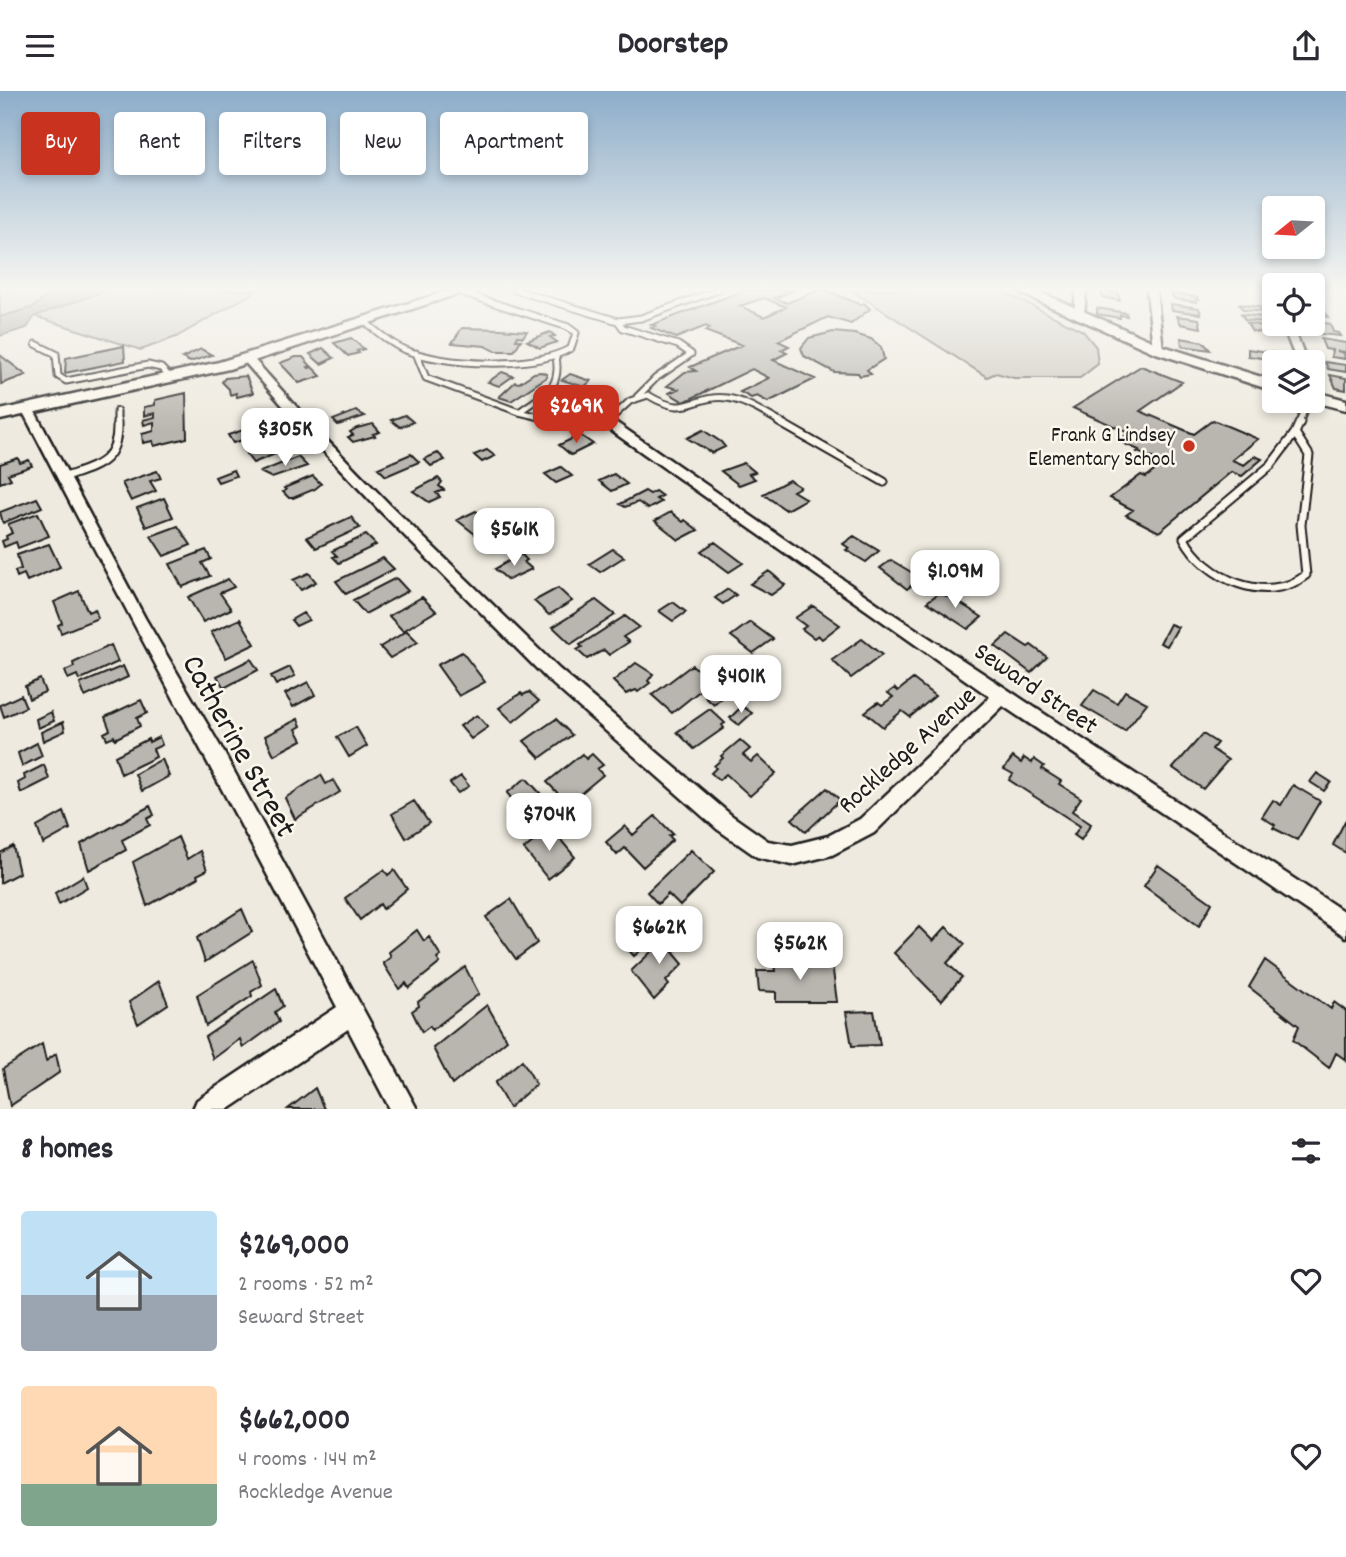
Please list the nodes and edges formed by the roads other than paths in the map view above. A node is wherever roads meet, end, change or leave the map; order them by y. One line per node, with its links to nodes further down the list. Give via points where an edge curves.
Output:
1 (313, 338): 11 (main road)
2 (387, 338): 9 (lane)
3 (576, 338): 10 (lane, via 575,345)
4 (654, 338): 14 (lane, via 691,354)
5 (1130, 338): 8 (main road)
6 (1157, 338): 8 (street)
7 (36, 344): 12 (lane, via 56,354 58,376 65,381 148,365 161,367)
8 (1158, 349): 13 (main road)
9 (416, 353): 10 (lane, via 511,364); 19 (lane, via 426,378)
10 (556, 357): 19 (lane, via 559,375 552,387)
11 (247, 359): 12 (main road); 26 (street, Rockledge Avenue, via 385,508 553,674 724,822 764,850 792,855 832,845 867,826)
12 (171, 378): 17 (main road)
13 (1262, 382)
14 (637, 397): 22 (lane); 25 (lane, via 648,395 660,403 689,409 732,399)
15 (1325, 399): 16 (street)
16 (1346, 405)
17 (28, 410): 21 (main road); 24 (street, Catherine Street)
18 (117, 411): 24 (lane, via 115,452)
19 (519, 412): 22 (lane, via 557,421)
20 (1303, 413): 23 (lane)
21 (0, 415)
22 (602, 421): 26 (street, Seward Street)
23 (1295, 433): 23 (lane, via 1271,465 1184,538 1203,565 1259,589 1298,585 1306,575 1301,525 1309,455)
24 (63, 478): 28 (street, Catherine Street)
25 (884, 482)
26 (1002, 696): 27 (street, Seward Street)
27 (1346, 926)
28 (351, 1012): 29 (street); 30 (street, Catherine Street)
29 (206, 1109)
30 (404, 1109)

